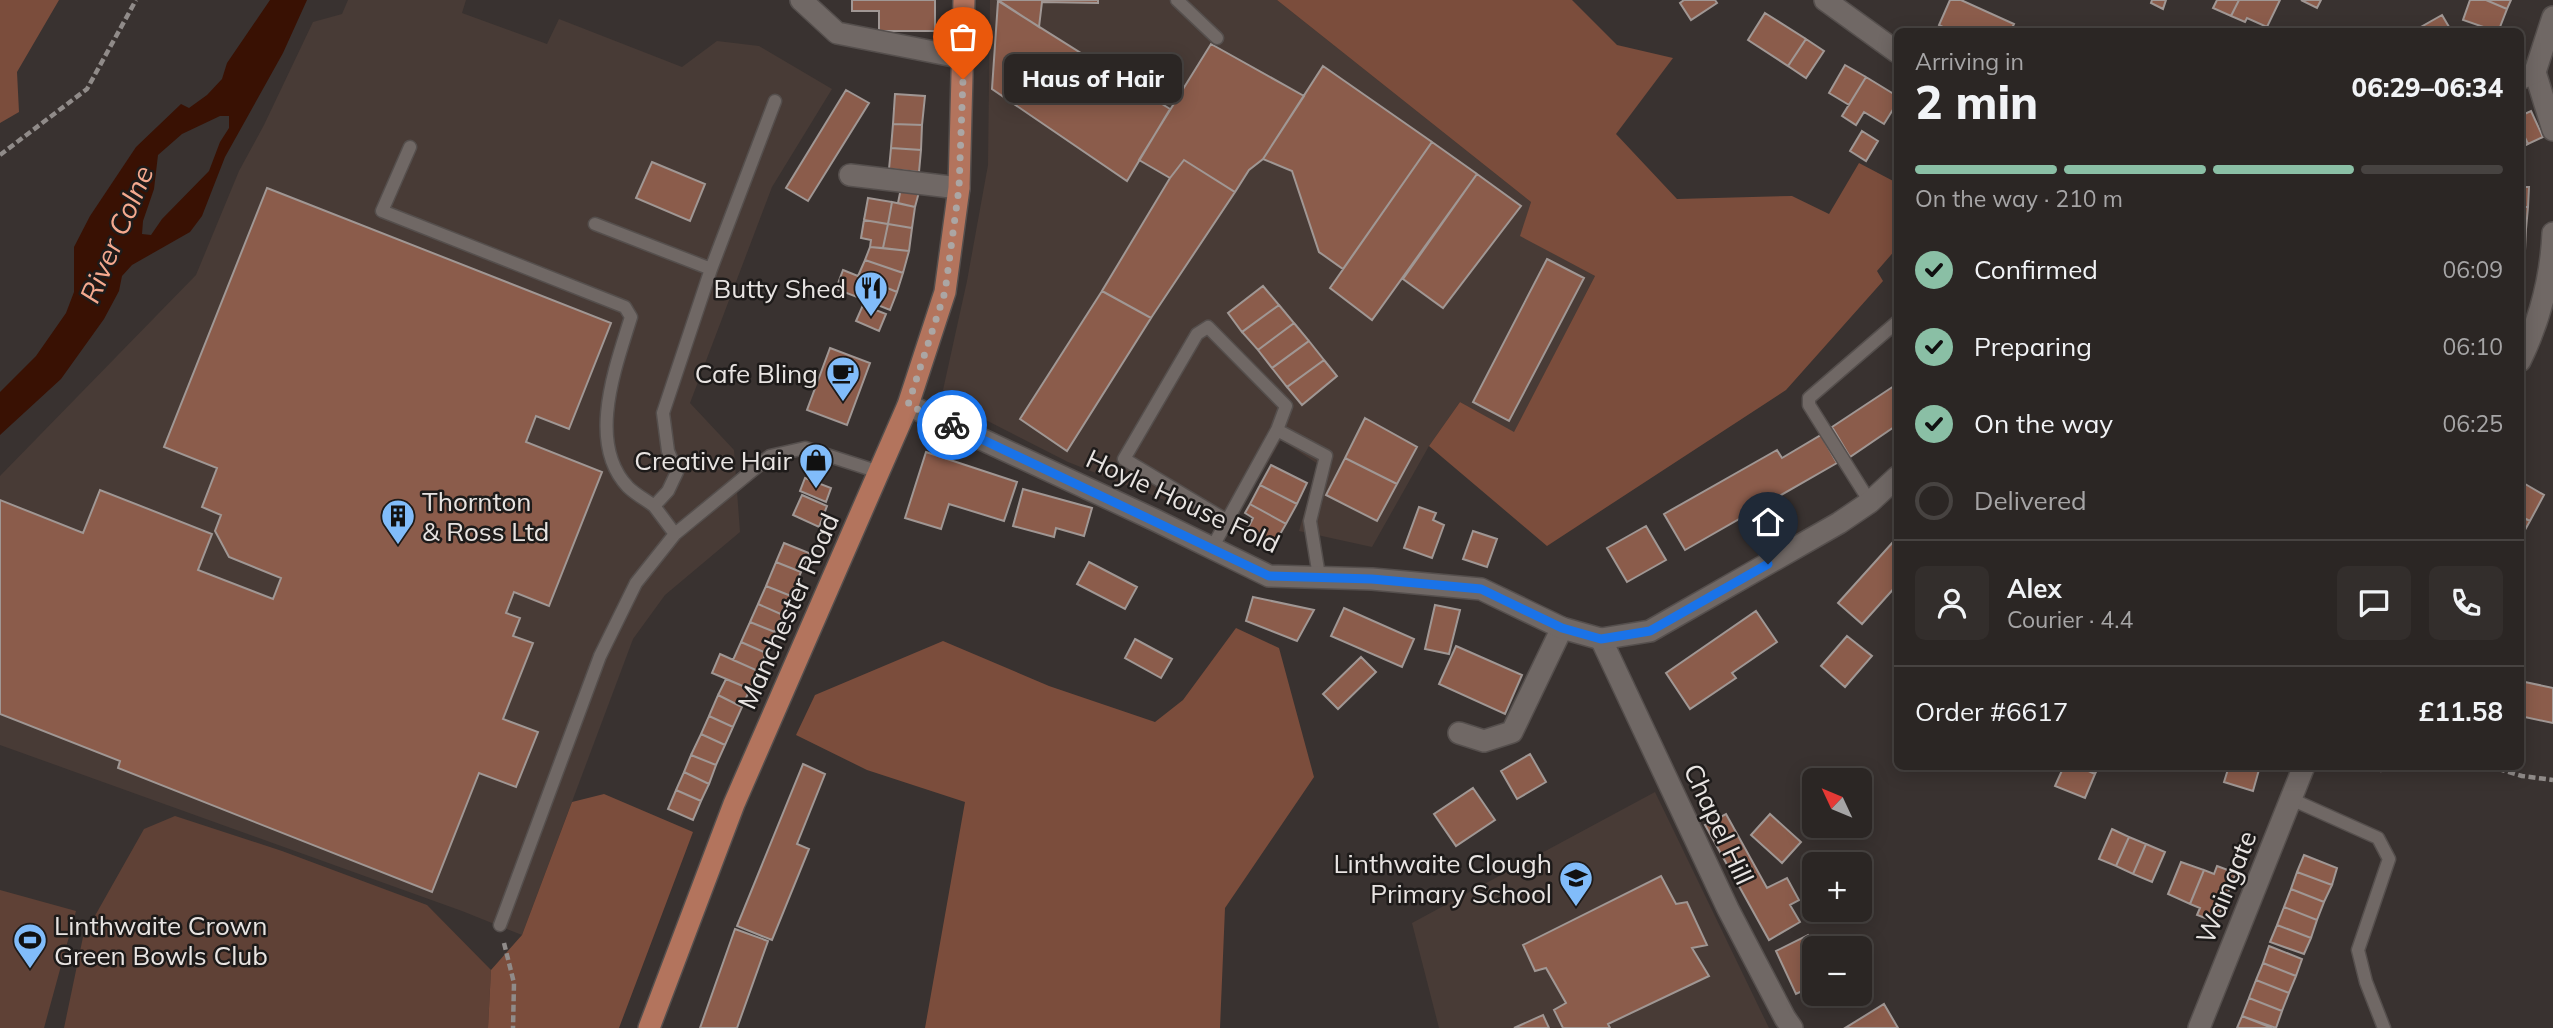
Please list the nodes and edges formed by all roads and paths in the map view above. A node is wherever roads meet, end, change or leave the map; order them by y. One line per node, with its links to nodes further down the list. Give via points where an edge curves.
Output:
1 (136, 0): 15 (path, via 87,89)
2 (801, 0): 6 (street)
3 (964, 0): 10 (main road, Manchester Road)
4 (1177, 0): 8 (lane)
5 (1825, 0): 9 (street)
6 (824, 10): 10 (street, via 837,33)
7 (2553, 17): 11 (street)
8 (1217, 38)
9 (1894, 50)
10 (964, 58): 17 (main road, Manchester Road)
11 (2527, 75): 13 (street)
12 (775, 101): 20 (lane)
13 (2553, 130)
14 (410, 147): 28 (lane, via 382,211 625,307 631,317 608,393 607,432 614,466 628,487)
15 (0, 155)
16 (850, 176): 17 (street)
17 (959, 188): 23 (main road, Manchester Road, via 945,292)
18 (595, 224): 20 (lane)
19 (2553, 233): 22 (street, via 2552,263 2536,327)
20 (711, 270): 28 (lane, via 663,413 668,451 677,472)
21 (1894, 325): 27 (lane, via 1809,398 1809,405)
22 (2524, 352)
23 (908, 405): 25 (main road, Manchester Road); 31 (street, Hoyle House Fold)
24 (1277, 430): 29 (lane); 29 (lane, via 1286,406 1282,399 1208,327 1202,329 1124,458); 32 (lane, via 1326,456 1310,521)
25 (878, 472): 30 (lane, via 805,448 770,456); 42 (main road, Manchester Road, via 734,804)
26 (1894, 480): 27 (street)
27 (1870, 502): 34 (street, Hoyle House Fold, via 1650,631)
28 (654, 506): 30 (lane)
29 (1226, 520): 31 (lane)
30 (675, 534): 40 (lane, via 636,583 600,656)
31 (1212, 548): 32 (street, Hoyle House Fold, via 1269,576)
32 (1319, 576): 33 (street, Hoyle House Fold, via 1481,589)
33 (1562, 628): 34 (street, Hoyle House Fold); 35 (street, via 1512,732 1484,741)
34 (1601, 639): 43 (street, Chapel Hill, via 1728,909)
35 (1459, 733)
36 (2302, 770): 39 (street, Waingate)
37 (2502, 770): 38 (path)
38 (2553, 780)
39 (2291, 799): 44 (street, Waingate); 45 (lane, via 2378,838 2389,859 2358,950)
40 (500, 925): 41 (path, via 514,983)
41 (513, 1028)
42 (649, 1028)
43 (1793, 1028)
44 (2199, 1028)
45 (2384, 1028)

